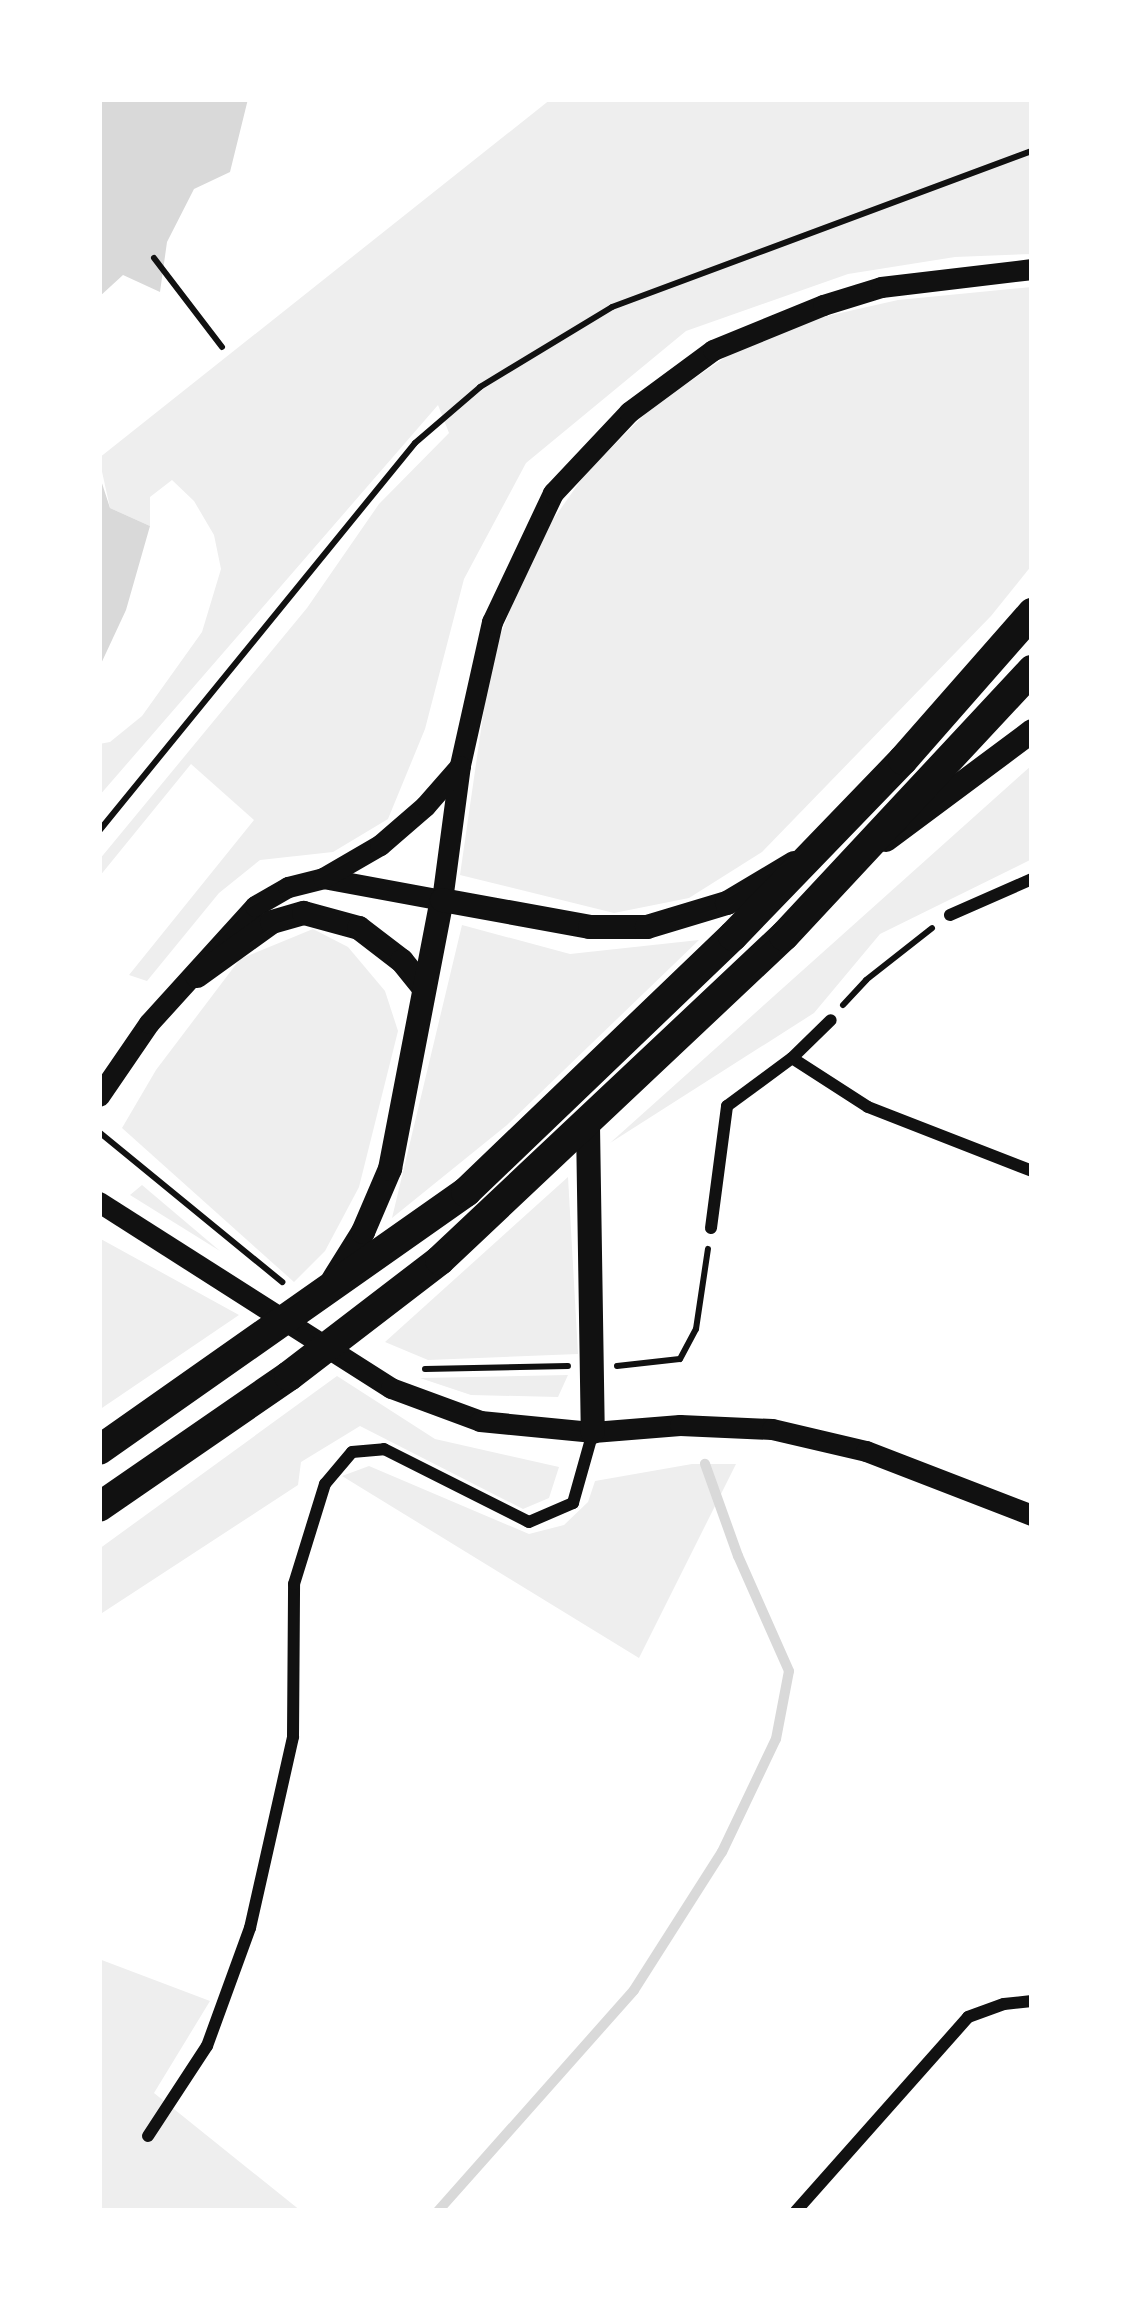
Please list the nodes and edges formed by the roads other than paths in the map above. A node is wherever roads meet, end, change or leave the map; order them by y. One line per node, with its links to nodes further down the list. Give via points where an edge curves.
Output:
1 (1032, 269): 5 (street, via 881,287 823,305 713,350 629,412 553,493 512,571 492,622)
2 (1032, 613): 6 (main road)
3 (1032, 670): 7 (main road)
4 (1032, 731): 7 (main road)
5 (460, 765): 8 (street, via 403,827); 10 (street)
6 (816, 849): 10 (main road, via 727,903 647,927 590,927); 21 (main road, via 466,1192)
7 (855, 862): 17 (main road)
8 (323, 878): 10 (street); 12 (street, via 255,906)
9 (1032, 879): 11 (street)
10 (442, 900): 13 (main road)
11 (950, 915)
12 (197, 976): 13 (main road, via 272,922 304,914 359,928); 16 (street, via 149,1023)
13 (423, 988): 21 (main road, via 390,1169)
14 (831, 1020): 15 (street)
15 (792, 1058): 18 (street, via 868,1107); 20 (street, via 727,1106)
16 (99, 1096)
17 (588, 1126): 22 (main road); 24 (main road, via 369,1317)
18 (1032, 1171)
19 (99, 1202): 22 (street, via 391,1388 480,1421)
20 (711, 1228)
21 (325, 1292): 23 (main road)
22 (593, 1432): 25 (street, via 772,1429 866,1451); 27 (street, via 573,1503 529,1522 384,1449 352,1452 325,1484 294,1584 293,1736 250,1928 207,2045)
23 (99, 1450)
24 (99, 1508)
25 (1032, 1515)
26 (1032, 2001): 28 (street, via 968,2017)
27 (148, 2136)
28 (796, 2211)

